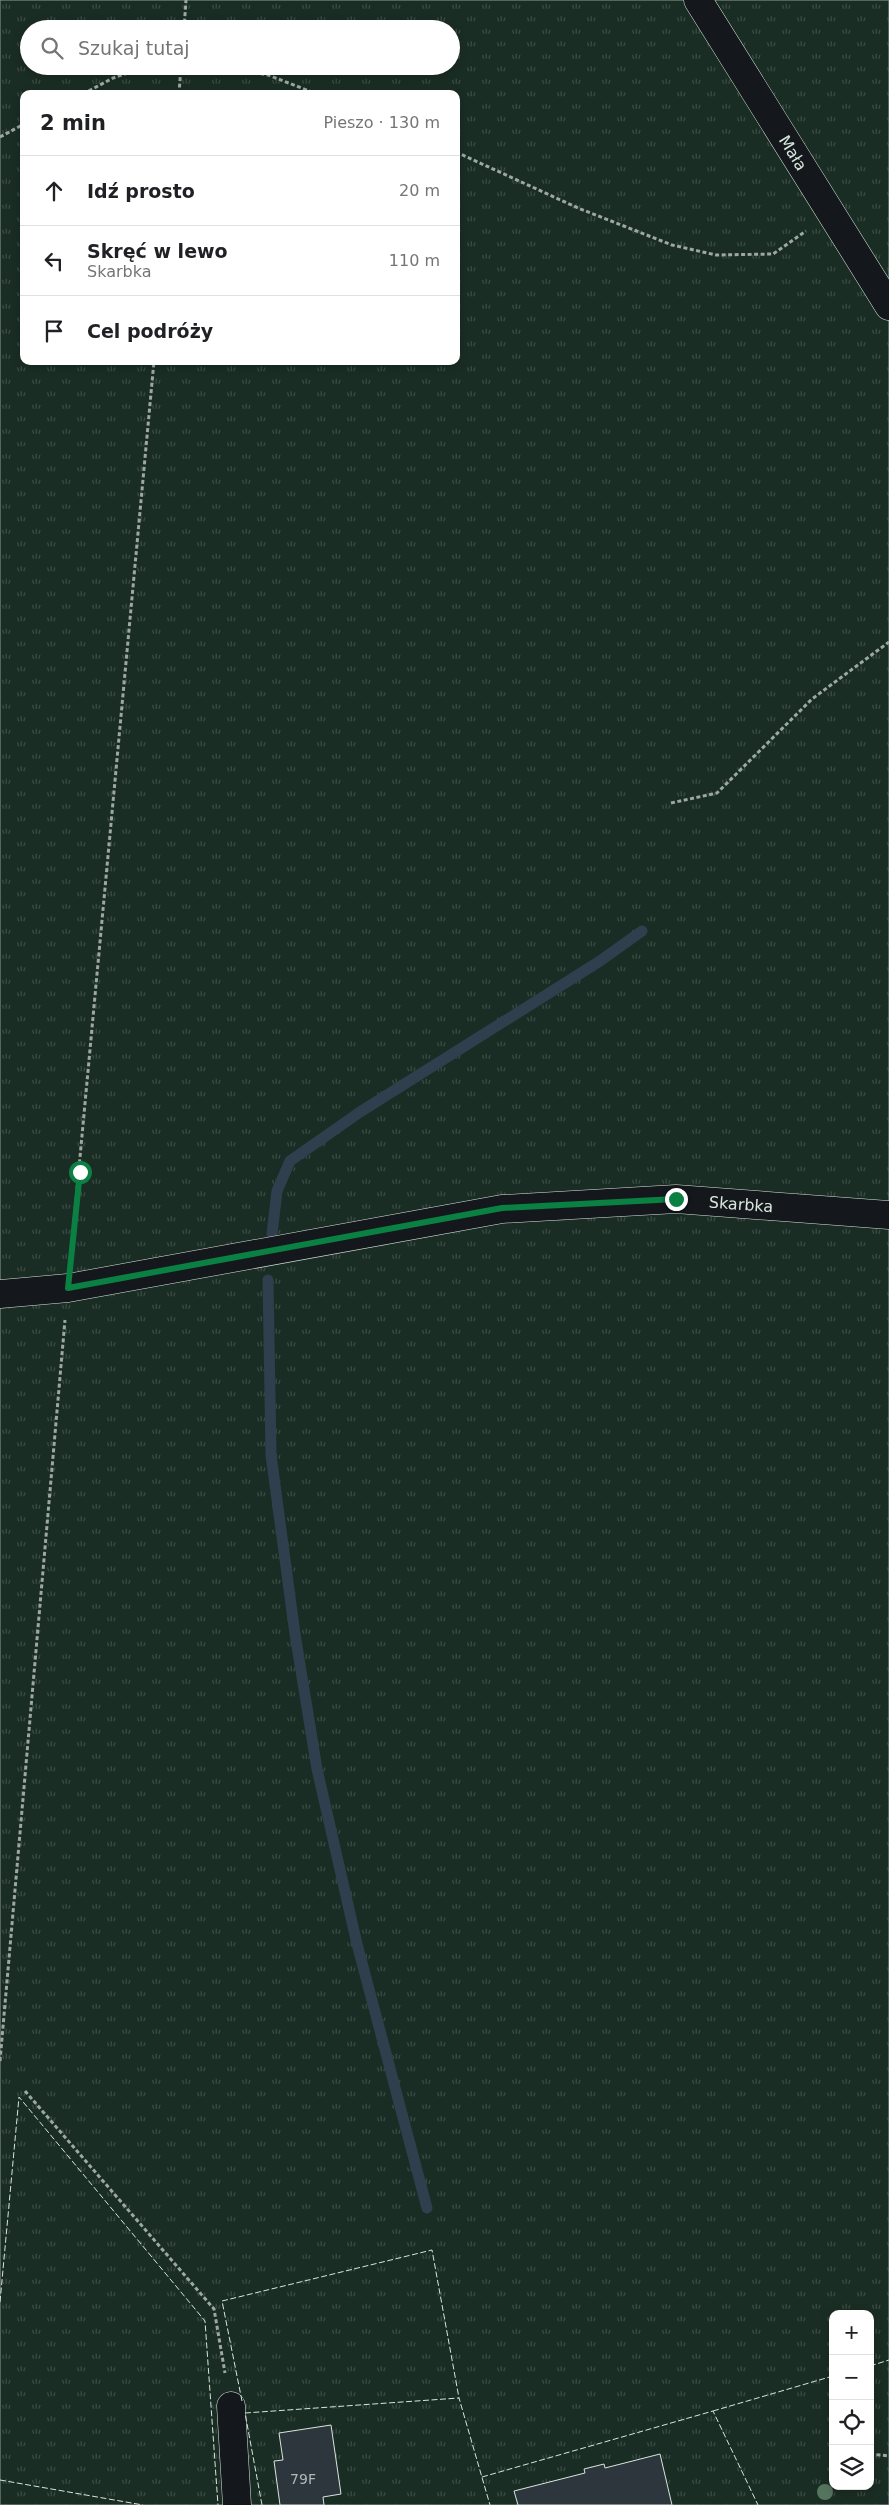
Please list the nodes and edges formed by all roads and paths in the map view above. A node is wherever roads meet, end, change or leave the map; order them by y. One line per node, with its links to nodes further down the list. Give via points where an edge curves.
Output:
1 (186, 0): 3 (path)
2 (698, 0): 13 (street, Mała)
3 (185, 20)
4 (122, 75): 7 (path)
5 (180, 75): 8 (path)
6 (268, 75): 9 (path)
7 (90, 90)
8 (179, 90)
9 (307, 90)
10 (20, 126): 11 (path)
11 (0, 137)
12 (460, 154): 13 (path, via 578,208 672,244 716,255 772,254)
13 (831, 214): 14 (street, Mała)
14 (889, 306)
15 (154, 365): 19 (path)
16 (889, 642): 17 (path, via 812,699 716,793)
17 (671, 803)
18 (889, 1215): 19 (street, Skarbka, via 676,1199 502,1208)
19 (68, 1288): 20 (street, Skarbka); 21 (path)
20 (0, 1294)
21 (0, 2062)
22 (25, 2091): 23 (path, via 214,2309)
23 (231, 2406): 26 (street)
24 (874, 2454): 25 (path)
25 (889, 2456)
26 (237, 2505)

